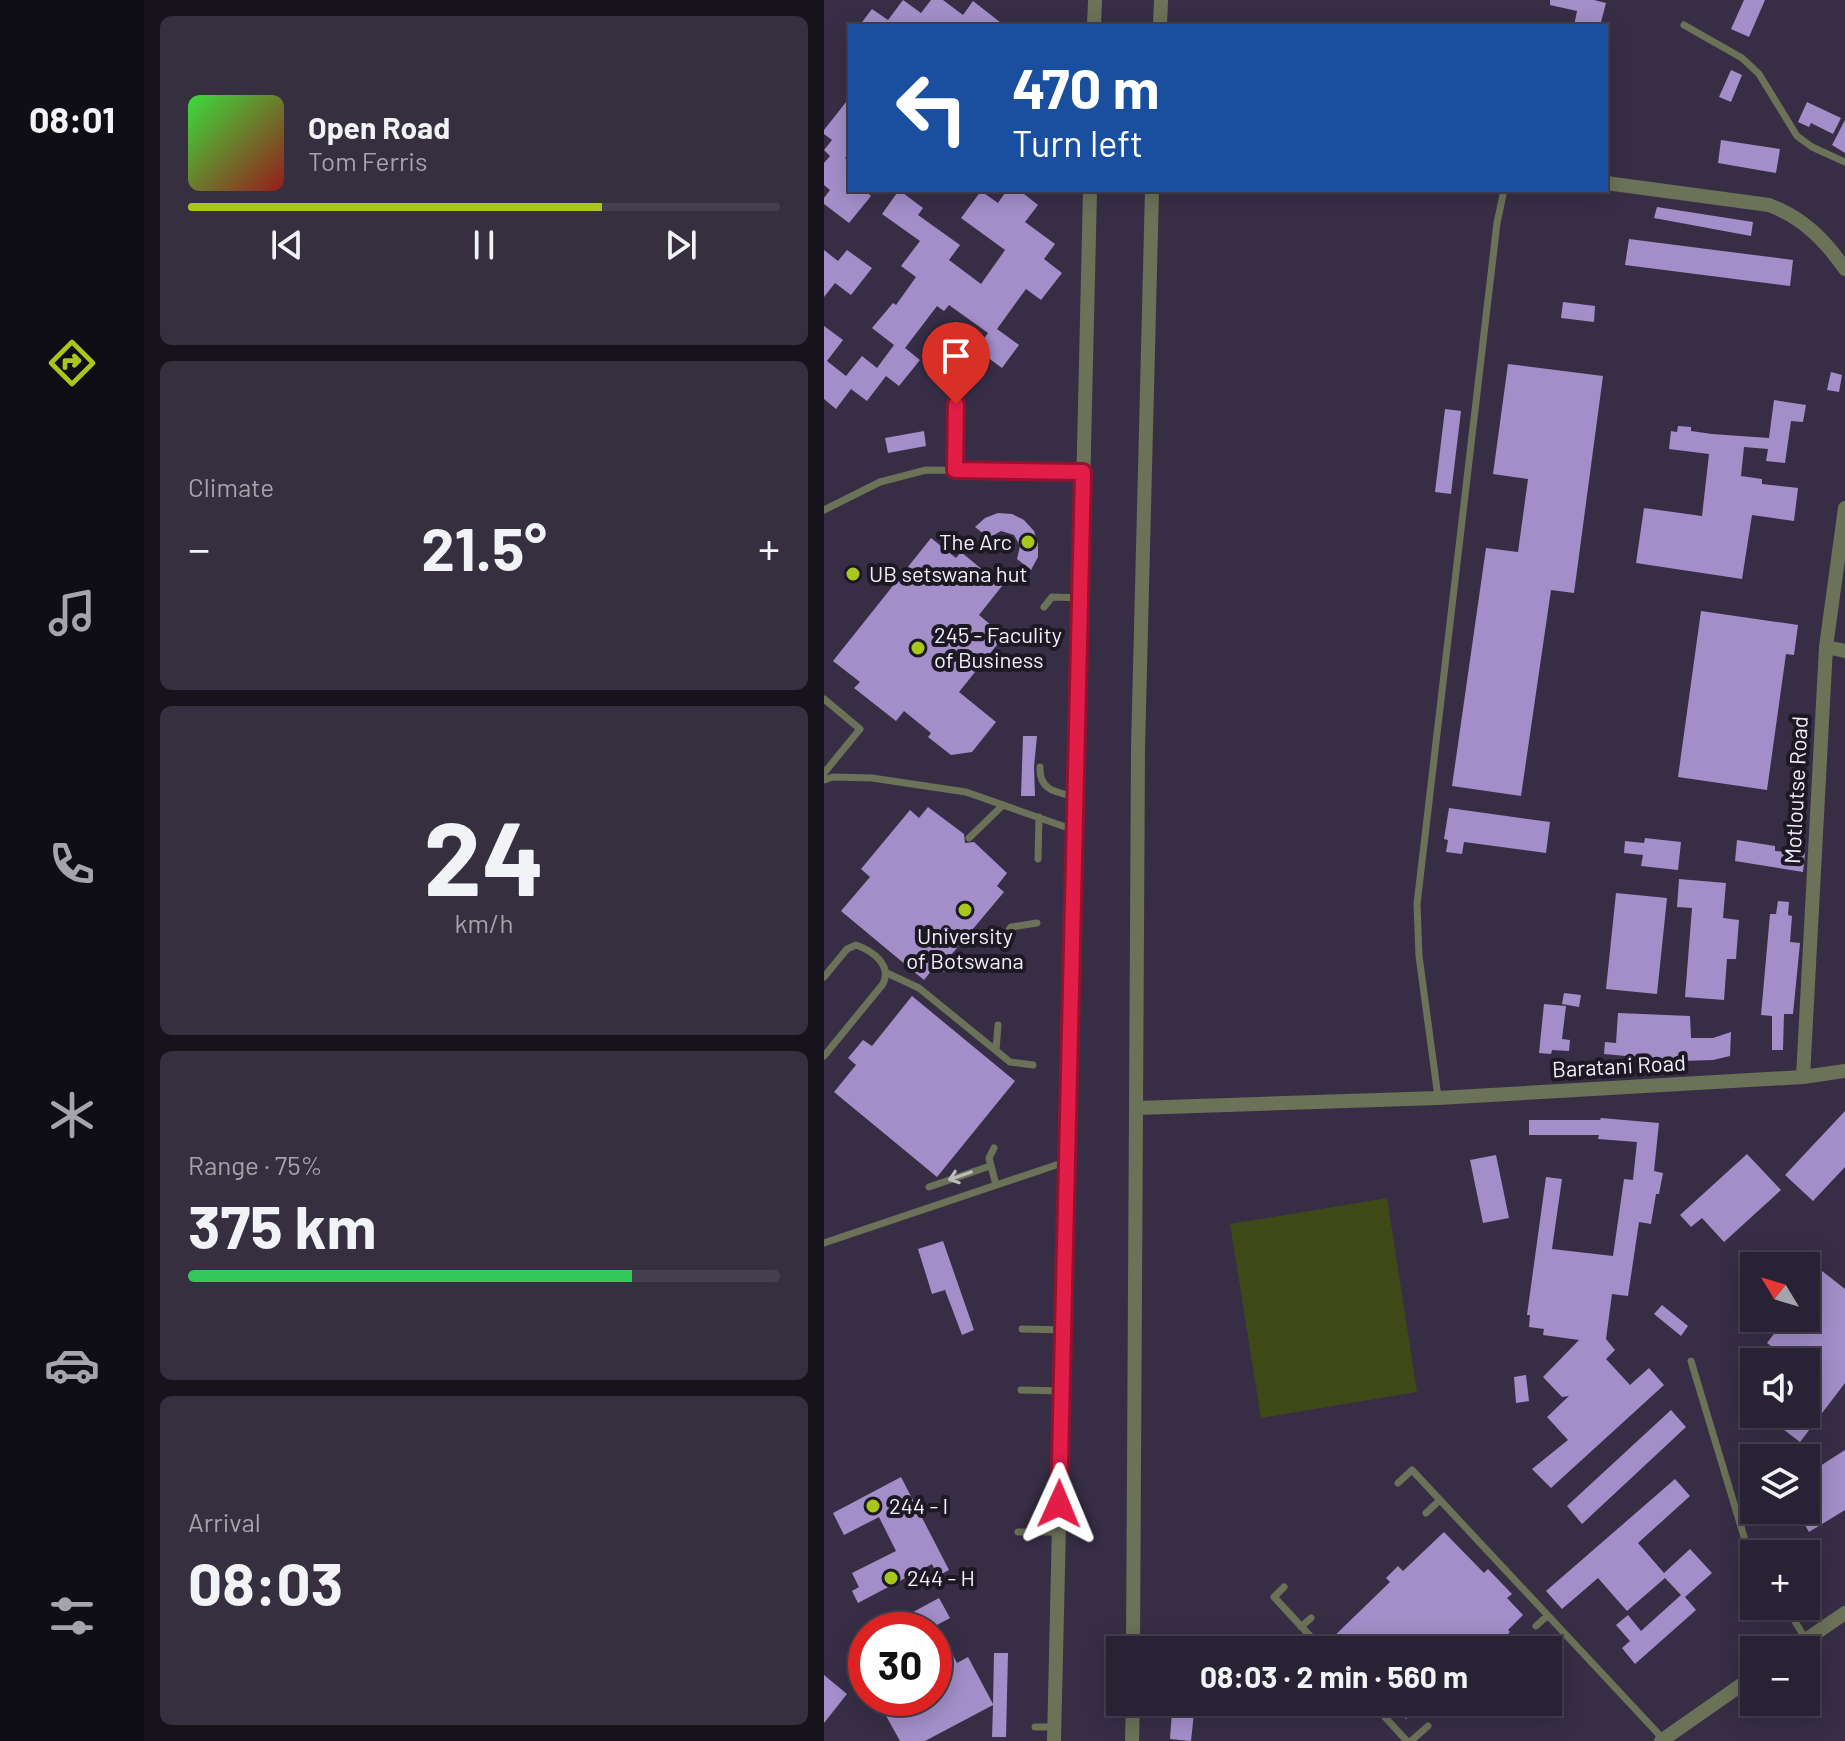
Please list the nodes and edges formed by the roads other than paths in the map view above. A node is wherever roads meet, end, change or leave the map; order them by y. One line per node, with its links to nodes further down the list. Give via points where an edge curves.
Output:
1 (1095, 0): 3 (street)
2 (1161, 0): 4 (street)
3 (1094, 24)
4 (1160, 24)
5 (1684, 25): 6 (lane, via 1742,58 1759,74 1797,136)
6 (1845, 162)
7 (1608, 183): 11 (street, via 1769,205 1809,227)
8 (1090, 192): 14 (street)
9 (1152, 192): 42 (street, via 1138,748)
10 (1504, 192): 41 (lane, via 1417,904)
11 (1845, 269)
12 (958, 342): 13 (lane)
13 (955, 470): 14 (lane); 16 (lane, via 926,470 880,482)
14 (1083, 472): 17 (street)
15 (1845, 508): 19 (street, Motloutse Road)
16 (824, 510)
17 (1081, 598): 18 (lane, via 1052,597); 25 (street)
18 (1044, 607)
19 (1826, 647): 20 (street); 40 (street, Motloutse Road)
20 (1845, 651)
21 (824, 699): 23 (lane, via 860,729)
22 (1040, 767): 25 (lane, via 1048,790)
23 (824, 773)
24 (824, 780): 26 (lane, via 912,783)
25 (1076, 797): 28 (street)
26 (1003, 805): 27 (lane); 29 (lane)
27 (1039, 817): 28 (lane); 30 (lane)
28 (1075, 830): 44 (street)
29 (969, 838)
30 (1038, 859)
31 (1037, 923): 32 (lane, via 1011,927)
32 (999, 944)
33 (887, 973): 34 (lane, via 885,965 856,945); 36 (lane, via 919,988); 37 (lane)
34 (824, 977)
35 (998, 1025): 36 (lane)
36 (996, 1050): 38 (lane, via 1010,1062)
37 (824, 1056)
38 (1033, 1065)
39 (1845, 1071): 40 (street, Baratani Road)
40 (1803, 1077): 41 (street, Baratani Road)
41 (1438, 1098): 42 (street, Baratani Road)
42 (1137, 1108): 66 (street)
43 (994, 1148): 45 (lane)
44 (1068, 1161): 46 (lane); 50 (street)
45 (990, 1166): 46 (lane); 47 (lane, one-way to 47)
46 (996, 1185): 48 (lane)
47 (929, 1187)
48 (824, 1243)
49 (1022, 1329): 50 (lane)
50 (1063, 1330): 53 (street)
51 (1691, 1361): 59 (lane)
52 (1021, 1390): 53 (lane)
53 (1062, 1391): 58 (street)
54 (1398, 1483): 55 (lane, via 1412,1470)
55 (1440, 1500): 56 (lane); 61 (lane)
56 (1426, 1513)
57 (1018, 1532): 58 (lane)
58 (1058, 1532): 74 (street)
59 (1745, 1540)
60 (1284, 1587): 65 (lane, via 1274,1597)
61 (1547, 1616): 64 (lane); 75 (lane)
62 (1311, 1618): 65 (lane)
63 (1841, 1620): 68 (street)
64 (1536, 1626)
65 (1301, 1627): 67 (lane)
66 (1133, 1636)
67 (1310, 1636)
68 (1813, 1636)
69 (1740, 1686): 75 (street)
70 (1133, 1716): 76 (street)
71 (1385, 1716): 77 (lane)
72 (1428, 1726): 77 (lane)
73 (1035, 1727): 74 (lane)
74 (1054, 1734)
75 (1663, 1740)
76 (1132, 1741)
77 (1409, 1741)

